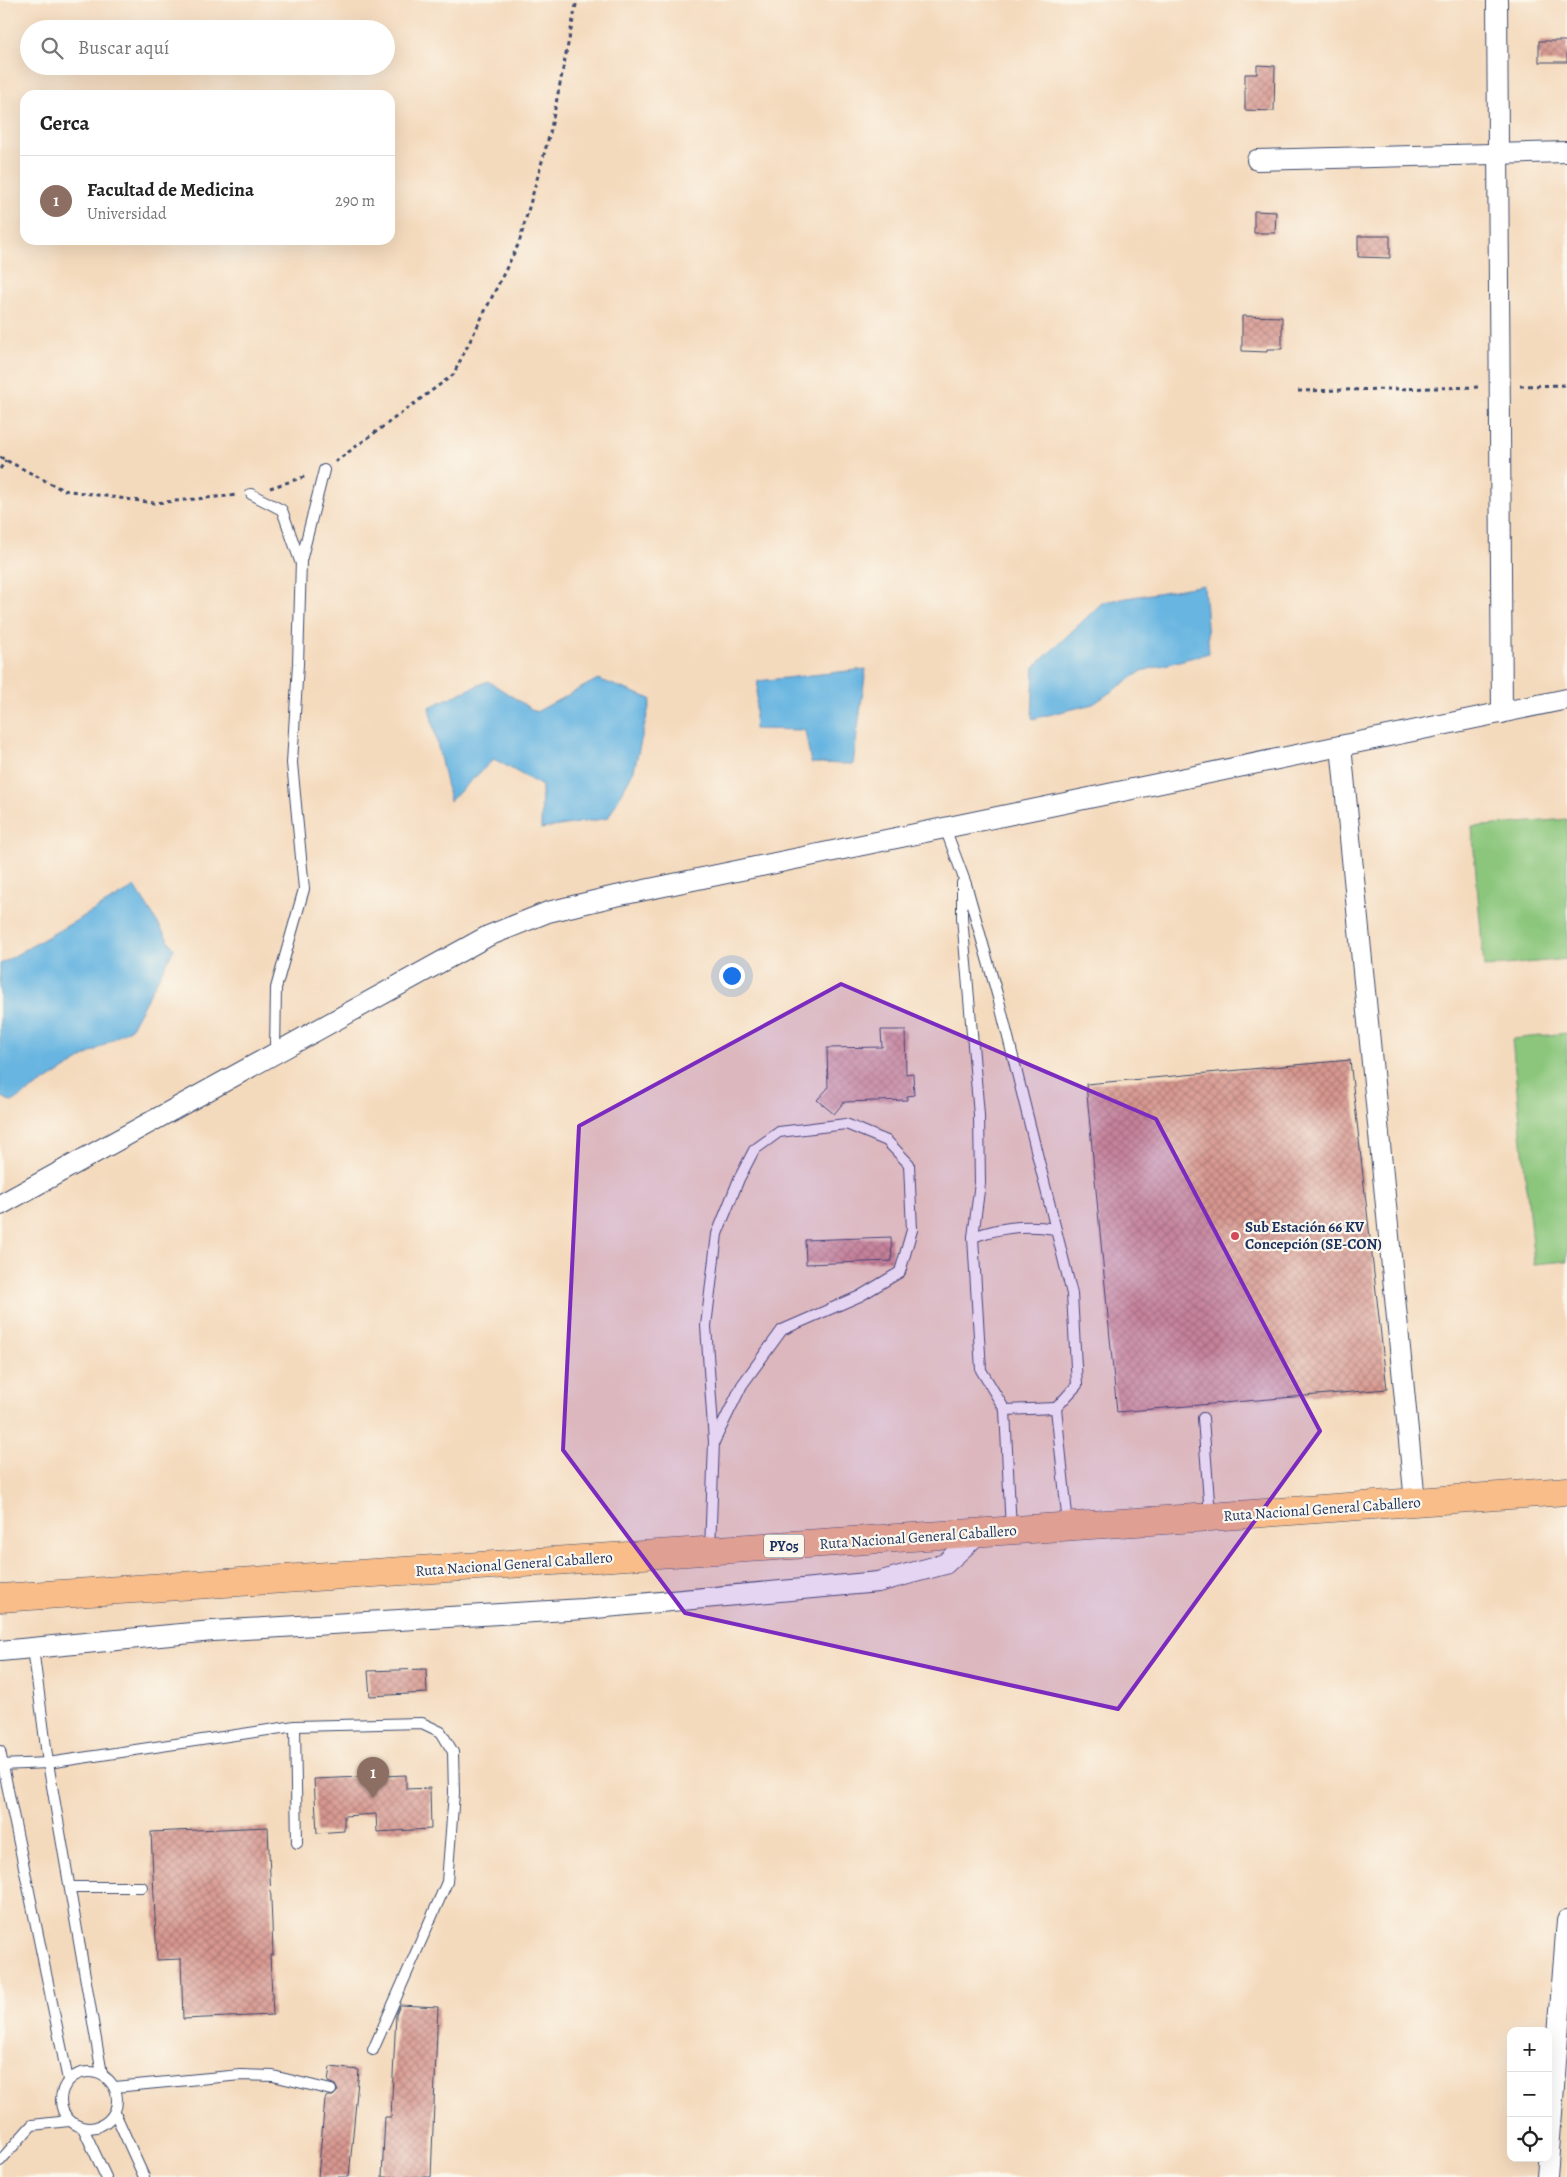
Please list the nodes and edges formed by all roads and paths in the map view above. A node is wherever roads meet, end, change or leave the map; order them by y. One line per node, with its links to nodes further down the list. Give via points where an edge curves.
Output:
1 (577, 0): 12 (path, via 550,133 519,243 453,375)
2 (1497, 0): 4 (street)
3 (1567, 152): 4 (street)
4 (1498, 153): 5 (street); 7 (street)
5 (1256, 160)
6 (1567, 385): 7 (path)
7 (1500, 386): 8 (path); 16 (street)
8 (1298, 391)
9 (0, 456): 10 (path)
10 (6, 460): 11 (path); 13 (path, via 63,490 154,503)
11 (0, 469)
12 (324, 470): 13 (path); 14 (lane)
13 (251, 494): 14 (lane, via 282,510)
14 (300, 562): 20 (lane, via 292,763 304,889 276,988)
15 (1567, 699): 16 (street)
16 (1502, 712): 17 (street)
17 (1341, 746): 18 (street); 29 (street)
18 (945, 828): 19 (lane); 20 (street, via 548,912 488,936)
19 (962, 872): 22 (lane, via 999,1001); 23 (lane, via 962,917 979,1115 980,1182)
20 (274, 1054): 21 (street)
21 (0, 1204)
22 (1055, 1229): 23 (lane, via 1035,1226 994,1229); 24 (lane, via 1072,1294 1077,1386)
23 (973, 1237): 25 (lane, via 981,1370)
24 (1056, 1408): 25 (lane); 31 (lane)
25 (1005, 1410): 32 (lane)
26 (1203, 1418): 30 (lane)
27 (714, 1442): 27 (lane, via 742,1386 782,1330 860,1296 900,1272 912,1230 909,1164 887,1141 846,1124 779,1132 754,1150 717,1234 706,1326); 34 (lane)
28 (1567, 1491): 29 (highway, Ruta Nacional General Caballero / PY05)
29 (1415, 1502): 30 (highway, Ruta Nacional General Caballero / PY05)
30 (1210, 1517): 31 (highway, Ruta Nacional General Caballero / PY05)
31 (1068, 1526): 32 (highway, Ruta Nacional General Caballero / PY05)
32 (1011, 1530): 33 (highway, Ruta Nacional General Caballero / PY05)
33 (980, 1532): 34 (highway, Ruta Nacional General Caballero / PY05); 36 (street, via 945,1564 878,1582 584,1609 213,1631)
34 (710, 1551): 35 (highway, Ruta Nacional General Caballero / PY05)
35 (0, 1598)
36 (33, 1648): 37 (street); 40 (lane)
37 (0, 1650)
38 (295, 1726): 40 (lane); 42 (lane); 46 (lane, via 422,1723 441,1732 453,1752 454,1793 447,1882)
39 (0, 1751): 41 (lane)
40 (48, 1763): 41 (lane); 43 (lane)
41 (1, 1765): 48 (lane)
42 (297, 1843)
43 (71, 1887): 44 (lane); 47 (lane)
44 (142, 1887)
45 (1567, 1920): 57 (street)
46 (373, 2050)
47 (102, 2074): 48 (lane, via 80,2072); 49 (lane)
48 (68, 2080): 52 (lane, via 61,2094 62,2109)
49 (115, 2087): 50 (lane, via 241,2074 273,2076); 51 (lane, via 118,2097)
50 (331, 2090)
51 (115, 2113): 53 (lane, via 98,2127); 56 (lane)
52 (69, 2120): 53 (lane); 54 (lane, via 32,2125)
53 (82, 2128): 55 (lane)
54 (0, 2161)
55 (106, 2177)
56 (144, 2177)
57 (1547, 2177)

